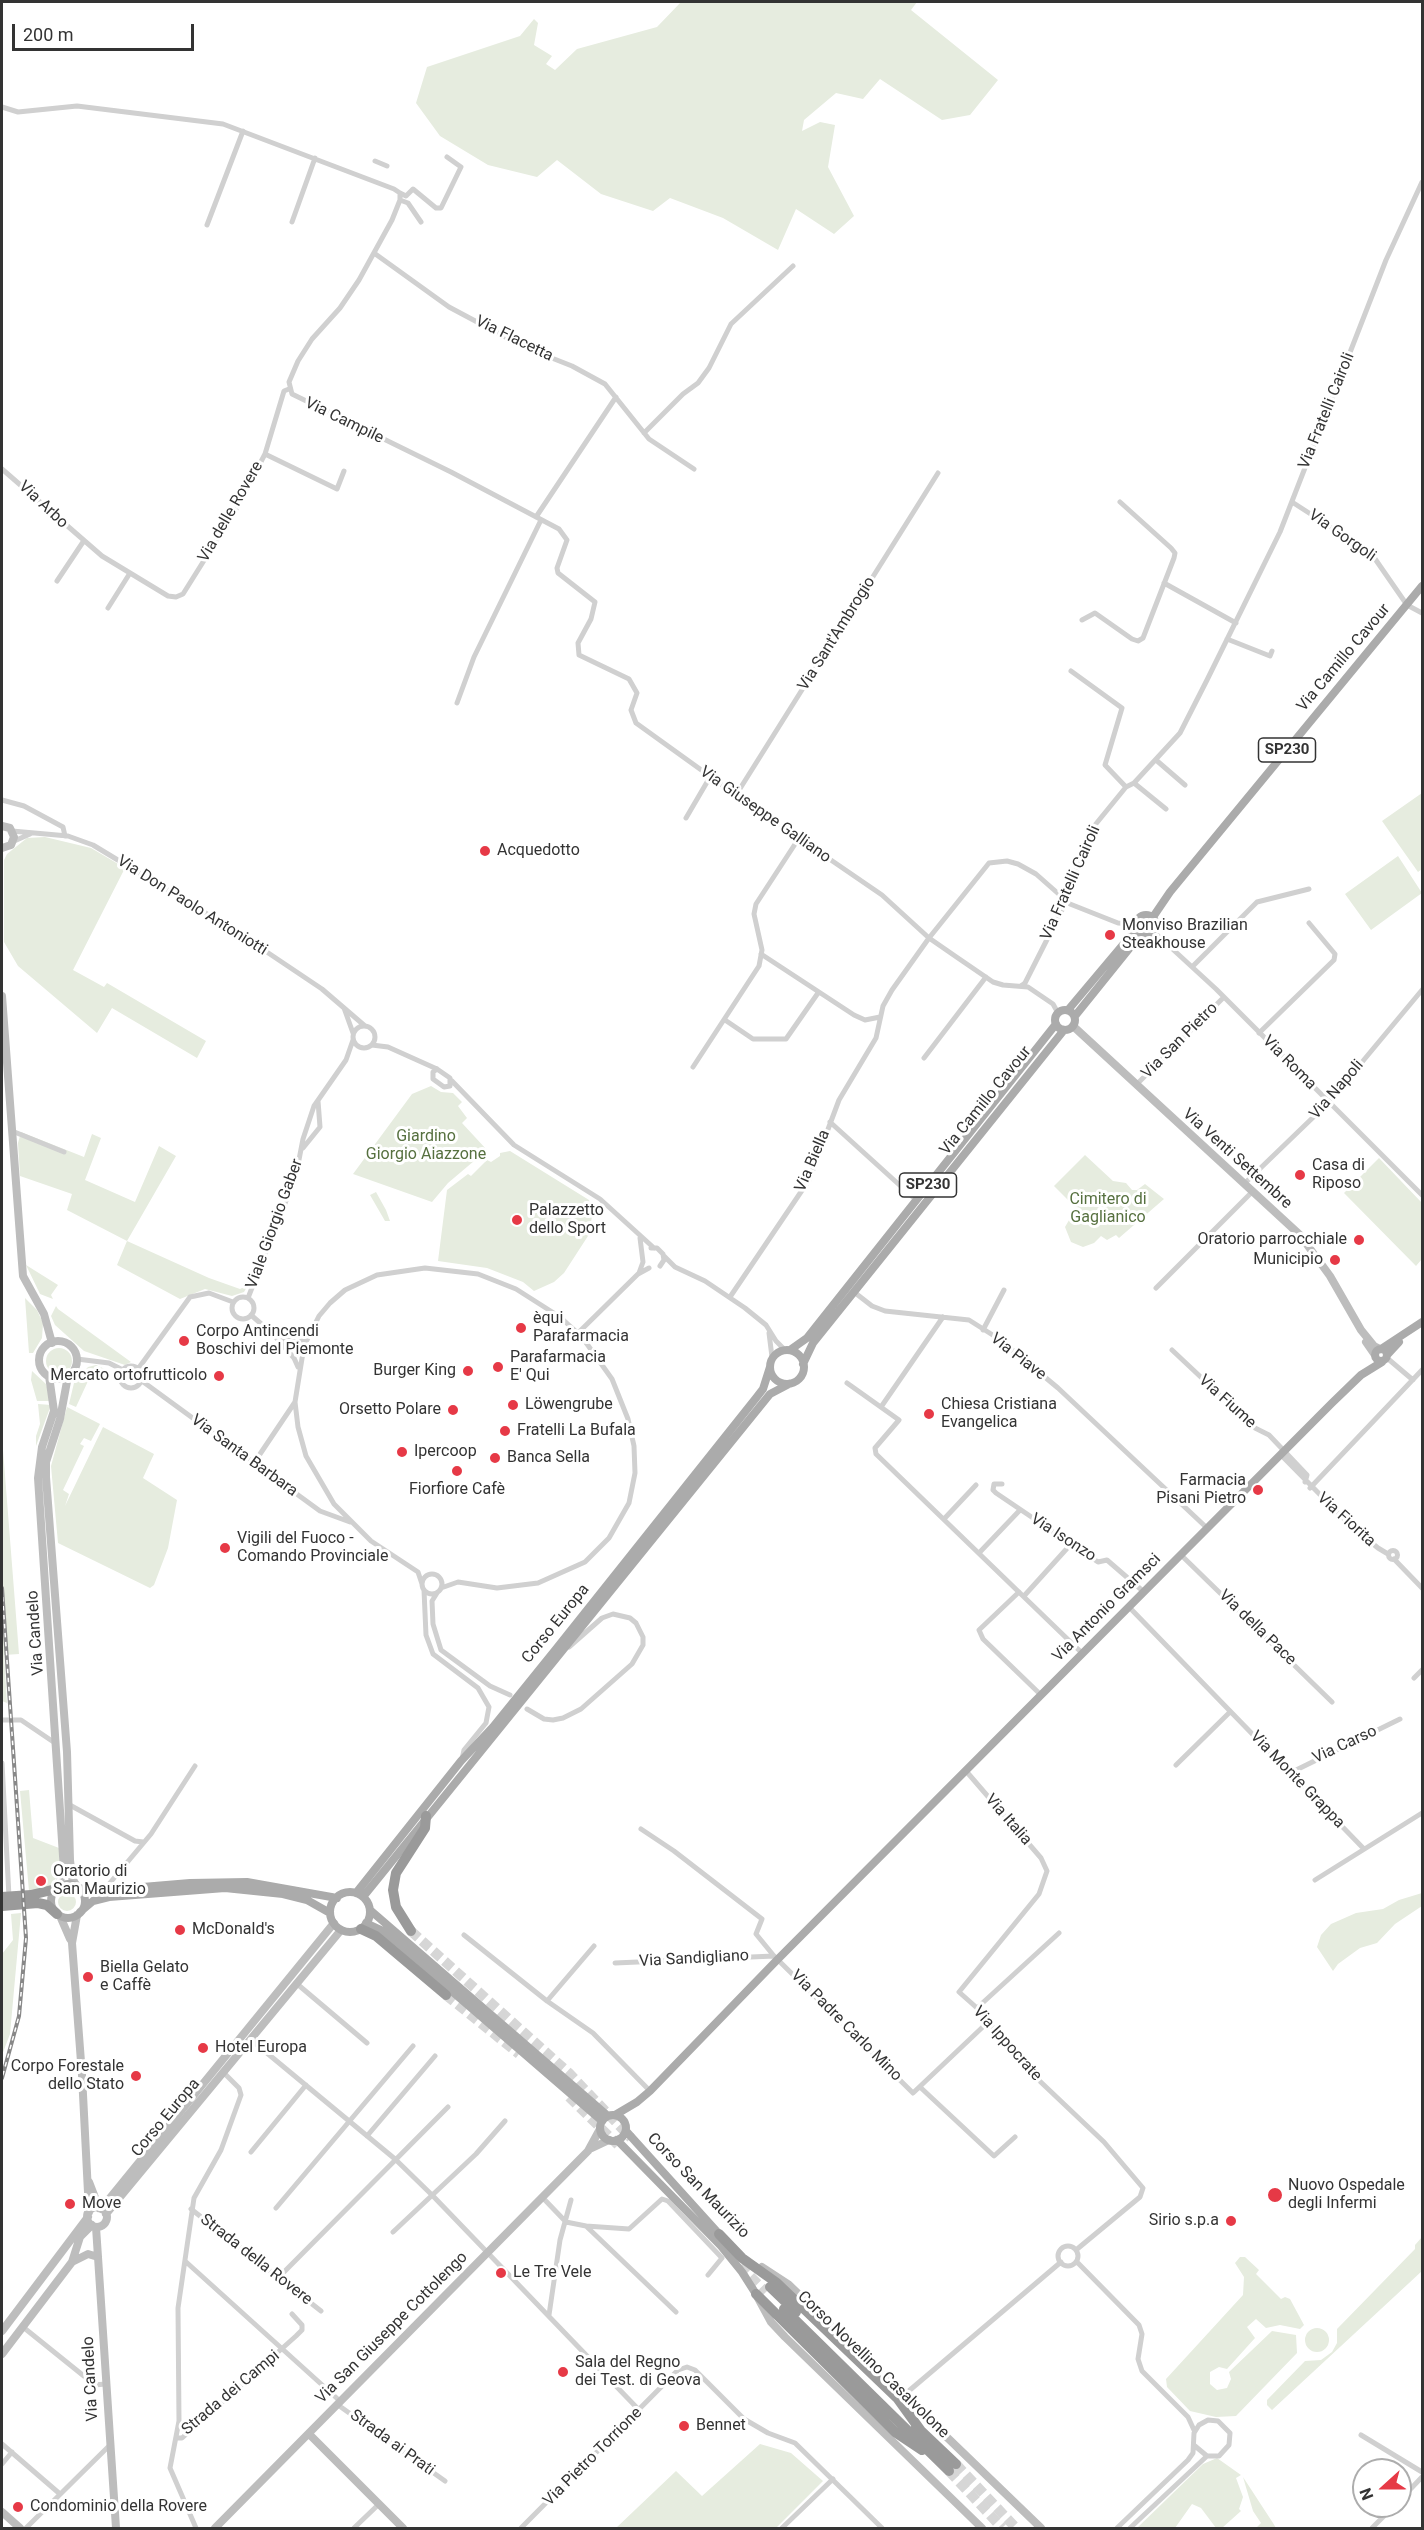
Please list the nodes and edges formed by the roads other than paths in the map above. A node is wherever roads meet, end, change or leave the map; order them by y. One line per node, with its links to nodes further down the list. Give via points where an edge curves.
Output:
1 (2, 107): 2 (street, via 18,112 77,106 212,122)
2 (243, 131): 4 (street); 12 (street)
3 (447, 157): 8 (street, via 461,167 441,208 413,189 406,196)
4 (315, 158): 8 (street); 10 (street)
5 (375, 161): 6 (street)
6 (387, 166)
7 (1422, 182): 24 (street, Via Fratelli Cairoli, via 1386,260)
8 (400, 193): 9 (street, Via Campile)
9 (400, 200): 11 (street, via 408,203); 13 (street, Via Campile)
10 (292, 222)
11 (421, 222)
12 (207, 225)
13 (374, 253): 15 (street, Via Campile, via 340,308 298,361 290,376); 16 (street, Via Flacetta, via 449,307 591,375)
14 (793, 266): 17 (street, via 731,324 698,383)
15 (289, 389): 18 (street, Via delle Rovere, via 284,391); 25 (street, Via Campile, via 297,398)
16 (616, 397): 17 (street, Via Flacetta); 25 (street)
17 (644, 433): 20 (street, Via Flacetta)
18 (265, 454): 21 (street, via 337,489); 31 (street, Via delle Rovere, via 235,511 183,594)
19 (2, 469): 26 (street, Via Arbo)
20 (694, 469)
21 (344, 471)
22 (938, 473): 47 (street, Via Sant'Ambrogio)
23 (1120, 502): 29 (street, via 1175,554)
24 (1292, 502): 32 (street, Via Gorgoli, via 1371,553); 36 (street, Via Fratelli Cairoli)
25 (538, 518): 38 (street, Via Campile, via 566,535 558,573 595,602); 41 (street)
26 (83, 542): 27 (street, Via Arbo); 28 (street, Via Arbo)
27 (130, 573): 31 (street, Via Arbo); 33 (street)
28 (57, 581)
29 (1164, 583): 35 (street, via 1143,638 1138,641 1095,613); 36 (street)
30 (1422, 586): 32 (main road, Via Camillo Cavour / SP230)
31 (176, 597)
32 (1407, 604): 34 (street); 59 (main road, Via Camillo Cavour / SP230)
33 (108, 608)
34 (1422, 613)
35 (1082, 620)
36 (1236, 623): 37 (street, Via Fratelli Cairoli)
37 (1227, 639): 39 (street, via 1270,656); 42 (street, Via Fratelli Cairoli, via 1180,733)
38 (578, 643): 43 (street, Via Giuseppe Galliano, via 579,655 629,679 637,693 631,710 636,723)
39 (1272, 651)
40 (1071, 671): 46 (street, via 1122,708 1105,765)
41 (457, 703)
42 (1156, 760): 44 (street, Via Fratelli Cairoli); 45 (street)
43 (710, 777): 47 (street, Via Giuseppe Galliano); 50 (street)
44 (1134, 783): 46 (street, Via Fratelli Cairoli); 49 (street)
45 (1185, 784)
46 (1126, 787): 58 (street, Via Fratelli Cairoli, via 1090,835)
47 (736, 795): 54 (street, Via Giuseppe Galliano)
48 (2, 800): 53 (street, via 24,806 66,828)
49 (1166, 809)
50 (686, 818)
51 (5, 827): 52 (street, Via Don Paolo Antoniotti); 55 (street)
52 (31, 834): 53 (street, Via Don Paolo Antoniotti); 55 (street, Via Don Paolo Antoniotti)
53 (65, 836): 72 (street, Via Don Paolo Antoniotti, via 93,845 141,873)
54 (799, 838): 63 (street, Via Giuseppe Galliano, via 882,895); 64 (street, via 756,904)
55 (6, 846): 56 (street)
56 (2, 856)
57 (1309, 889): 65 (street, via 1257,902)
58 (1066, 902): 61 (street, Via Biella); 63 (street, Via Biella, via 1028,870 1007,861 995,861 983,868); 67 (street, Via Fratelli Cairoli)
59 (1153, 916): 61 (main road, Via Camillo Cavour / SP230, via 1144,915); 62 (main road, via 1157,926)
60 (1309, 923): 81 (street, via 1335,954 1334,960)
61 (1138, 929): 62 (main road); 74 (main road, Via Camillo Cavour / SP230)
62 (1154, 932): 65 (street, Via Roma)
63 (929, 938): 66 (street, Via Giuseppe Galliano); 75 (street, Via Biella, via 892,990)
64 (761, 954): 69 (street); 76 (street, via 759,966)
65 (1193, 966): 71 (street, Via Roma)
66 (986, 977): 67 (street, Via Giuseppe Galliano, via 1003,986); 87 (street)
67 (1020, 986): 73 (street, Via Giuseppe Galliano, via 1053,1004)
68 (1422, 990): 98 (street, Via Napoli)
69 (818, 993): 75 (street, via 865,1020); 76 (street, via 786,1039 753,1039)
70 (2, 996): 100 (street)
71 (1224, 997): 81 (street, Via Roma); 94 (street, Via San Pietro)
72 (342, 1004): 78 (street, Via Don Paolo Antoniotti); 83 (street, via 353,1027)
73 (1058, 1013): 74 (main road); 77 (main road, Via Camillo Cavour / SP230)
74 (1071, 1013): 79 (main road)
75 (880, 1017): 99 (street, Via Biella, via 876,1038 845,1087)
76 (725, 1020): 90 (street)
77 (1056, 1023): 80 (main road); 106 (main road, Via Camillo Cavour / SP230)
78 (365, 1026): 82 (street); 83 (street, via 359,1027)
79 (1073, 1026): 80 (main road, Via Camillo Cavour / SP230); 94 (street, Via Venti Settembre)
80 (1064, 1030): 118 (main road, Via Camillo Cavour / SP230)
81 (1259, 1033): 98 (street, Via Roma)
82 (374, 1034): 84 (street); 85 (street)
83 (353, 1037): 86 (street); 88 (street, Viale Giorgio Gaber)
84 (372, 1045): 85 (street); 86 (street)
85 (388, 1047): 89 (street)
86 (361, 1048): 88 (street, Viale Giorgio Gaber)
87 (924, 1058)
88 (346, 1060): 96 (street, Viale Giorgio Gaber)
89 (421, 1061): 91 (street); 92 (street)
90 (693, 1067)
91 (437, 1069): 92 (street); 93 (street)
92 (432, 1074): 95 (street, via 440,1085)
93 (452, 1081): 95 (street); 97 (street)
94 (1136, 1085): 103 (street, Via Venti Settembre)
95 (447, 1087): 97 (street)
96 (319, 1097): 101 (street, Viale Giorgio Gaber); 101 (street, Viale Giorgio Gaber, via 320,1127)
97 (468, 1098): 107 (street, via 514,1145 600,1199)
98 (1328, 1103): 103 (street, Via Napoli); 105 (street, Via Roma)
99 (830, 1122): 106 (street); 119 (street, Via Biella, via 809,1180)
100 (12, 1131): 102 (street); 131 (street, via 23,1276 44,1314)
101 (302, 1149): 120 (street, Viale Giorgio Gaber, via 279,1223)
102 (64, 1152)
103 (1245, 1183): 104 (street, Via Venti Settembre)
104 (1253, 1191): 116 (street); 134 (street, Via Venti Settembre, via 1304,1240)
105 (1422, 1195)
106 (916, 1200): 132 (main road, Via Camillo Cavour / SP230, via 807,1338)
107 (638, 1234): 108 (street); 109 (street)
108 (654, 1248): 109 (street); 110 (street)
109 (643, 1254): 111 (street)
110 (664, 1256): 112 (street); 113 (street)
111 (643, 1262): 114 (street); 115 (street)
112 (660, 1266): 113 (street); 114 (street)
113 (675, 1267): 119 (street)
114 (648, 1268): 115 (street)
115 (639, 1273): 128 (street)
116 (1156, 1288)
117 (1004, 1290): 127 (street)
118 (854, 1292): 123 (street, Via Piave, via 885,1311); 137 (main road, Via Camillo Cavour / SP230, via 809,1350)
119 (730, 1297): 125 (street)
120 (248, 1298): 121 (street); 122 (street, via 253,1304)
121 (233, 1302): 122 (street, via 233,1313 238,1318); 140 (street, via 209,1293 190,1297)
122 (251, 1315): 129 (street)
123 (943, 1317): 127 (street, Via Piave, via 969,1320); 150 (street)
124 (1422, 1322): 134 (main road, Via Antonio Gramsci)
125 (768, 1328): 132 (street); 135 (street)
126 (1422, 1328): 134 (main road, Via Antonio Gramsci)
127 (984, 1330): 159 (street, Via Piave, via 1039,1371)
128 (578, 1333): 130 (street, via 545,1306 503,1283 464,1271 425,1268 386,1273 345,1290 319,1316); 165 (street, via 612,1379 628,1419 634,1473 624,1514 594,1555 564,1573 520,1586 488,1587 458,1582)
129 (273, 1335): 130 (street, via 298,1343); 138 (street)
130 (309, 1336): 138 (street)
131 (52, 1342): 136 (street, via 69,1345); 143 (street, via 40,1355 41,1367)
132 (791, 1348): 135 (main road); 137 (main road)
133 (1172, 1350): 151 (street, Via Fiume, via 1255,1428 1269,1435)
134 (1381, 1355): 145 (street); 151 (main road, Via Antonio Gramsci)
135 (772, 1357): 139 (main road)
136 (77, 1359): 141 (street, via 103,1361); 144 (street)
137 (803, 1364): 148 (main road, via 799,1379)
138 (298, 1368): 149 (street)
139 (770, 1368): 148 (main road, via 778,1382); 181 (main road, Corso Europa, via 756,1398 500,1718)
140 (138, 1369): 141 (street, via 132,1366); 146 (street)
141 (123, 1370): 146 (street, via 120,1377 127,1387 137,1387)
142 (1422, 1370): 145 (street)
143 (49, 1376): 144 (street); 180 (street, Via Candelo, via 54,1411 42,1447 38,1478)
144 (68, 1376): 187 (street, Via Candelo, via 46,1462 67,1752)
145 (1413, 1380): 155 (street)
146 (142, 1381): 152 (street, Via Santa Barbara)
147 (847, 1383): 150 (street)
148 (789, 1384): 169 (main road, Corso Europa, via 770,1394)
149 (295, 1402): 152 (street); 158 (street, via 306,1456 325,1490)
150 (881, 1407): 157 (street, via 899,1422 874,1451)
151 (1282, 1453): 155 (street, Via Fiorita); 159 (main road, Via Antonio Gramsci)
152 (254, 1463): 158 (street, Via Santa Barbara, via 320,1511)
153 (1002, 1484): 156 (street, Via Isonzo, via 994,1484 993,1490)
154 (976, 1485): 157 (street)
155 (1310, 1488): 164 (street, Via Fiorita, via 1370,1542 1388,1554 1395,1552 1394,1559)
156 (1020, 1510): 160 (street, Via Isonzo); 161 (street)
157 (944, 1519): 161 (street)
158 (351, 1523): 163 (street, via 417,1572)
159 (1208, 1528): 162 (main road, Via Antonio Gramsci)
160 (1071, 1544): 166 (street, Via Isonzo, via 1098,1562 1107,1560); 167 (street)
161 (979, 1553): 167 (street)
162 (1181, 1555): 166 (main road, Via Antonio Gramsci); 175 (street, Via della Pace)
163 (423, 1587): 165 (street, via 428,1594); 165 (street, via 427,1576 434,1575 441,1581); 181 (street, via 426,1635 434,1654 478,1689 489,1707 486,1723 464,1750)
164 (1422, 1588)
165 (439, 1591): 173 (street, via 432,1601 432,1615 441,1650 490,1686)
166 (1144, 1592): 168 (main road, Via Antonio Gramsci)
167 (1021, 1594): 170 (street); 174 (street, via 979,1630 983,1639)
168 (1129, 1607): 170 (main road, Via Antonio Gramsci); 177 (street, Via Monte Grappa)
169 (563, 1652): 176 (street, via 608,1615 630,1618 643,1637 632,1665 581,1709 553,1720); 189 (main road, Corso Europa)
170 (1083, 1654): 174 (main road, Via Antonio Gramsci)
171 (1422, 1670): 172 (street)
172 (1414, 1678)
173 (510, 1695)
174 (1041, 1695): 185 (main road, Via Antonio Gramsci)
175 (1332, 1702)
176 (527, 1709)
177 (1230, 1712): 183 (street); 186 (street, Via Monte Grappa)
178 (1400, 1719): 186 (street, Via Carso)
179 (2, 1720): 180 (street, via 21,1720)
180 (57, 1745): 197 (street, Via Candelo, via 64,1871)
181 (461, 1761): 199 (main road, Corso Europa)
182 (2, 1763): 194 (street)
183 (1176, 1765)
184 (195, 1766): 191 (street)
185 (966, 1771): 216 (main road, Via Antonio Gramsci); 219 (street, Via Italia, via 1041,1857 1047,1870 1039,1894)
186 (1290, 1773): 192 (street, Via Monte Grappa)
187 (67, 1803): 191 (street); 196 (street, Via Candelo, via 72,1878)
188 (1422, 1813): 192 (street)
189 (426, 1816): 199 (main road, Corso Europa); 211 (highway, via 425,1828 396,1873 393,1890 396,1907)
190 (641, 1829): 216 (street, Via Padre Carlo Mino, via 762,1919 756,1934)
191 (143, 1842): 198 (street)
192 (1364, 1849): 193 (street)
193 (1316, 1880)
194 (8, 1882): 195 (street); 200 (street)
195 (2, 1884)
196 (78, 1888): 197 (main road, via 67,1884); 198 (main road, via 88,1892); 206 (main road, via 84,1899)
197 (56, 1889): 200 (highway); 208 (main road, via 51,1903)
198 (104, 1890): 201 (main road, via 247,1881)
199 (359, 1895): 201 (main road, via 349,1893); 204 (main road)
200 (5, 1897)
201 (337, 1898): 207 (main road)
202 (19, 1905): 203 (highway); 205 (highway); 208 (highway, via 46,1905)
203 (2, 1906)
204 (369, 1910): 209 (main road); 234 (main road)
205 (2, 1912)
206 (79, 1913): 207 (main road, via 93,1901 109,1897 225,1888 283,1894 307,1900); 208 (main road, via 69,1918); 214 (street, Via Candelo)
207 (330, 1913): 210 (main road)
208 (59, 1915): 214 (street, Via Candelo)
209 (364, 1926): 210 (main road, via 351,1932); 220 (highway); 234 (main road, via 381,1930)
210 (337, 1927): 218 (street, Corso Europa); 245 (street, Corso Europa)
211 (411, 1931)
212 (1059, 1934): 222 (street)
213 (464, 1935): 221 (street)
214 (72, 1943): 244 (street, Via Candelo)
215 (594, 1946): 221 (street)
216 (776, 1957): 217 (street, Via Sandigliano); 230 (street, Via Padre Carlo Mino, via 913,2093); 231 (main road)
217 (615, 1963)
218 (296, 1983): 224 (street, Corso Europa); 225 (street)
219 (958, 1992): 222 (street, Via Ippocrate)
220 (447, 1995)
221 (547, 2001): 231 (street, via 593,2033)
222 (977, 2008): 223 (street, Via Ippocrate)
223 (988, 2022): 230 (street); 257 (street, Via Ippocrate, via 1027,2069 1140,2181 1142,2193)
224 (250, 2040): 228 (street, Corso Europa); 229 (street)
225 (367, 2043)
226 (413, 2046): 235 (street)
227 (435, 2056): 238 (street)
228 (223, 2072): 250 (street, Strada della Rovere, via 241,2095 229,2134); 251 (street, Corso Europa)
229 (306, 2085): 235 (street); 242 (street)
230 (920, 2087): 239 (street, via 994,2156)
231 (650, 2091): 232 (main road)
232 (637, 2102): 234 (main road); 237 (main road)
233 (448, 2107): 243 (street)
234 (606, 2120): 237 (main road, Corso San Maurizio); 240 (main road, Corso San Maurizio, via 603,2136); 241 (street, Via San Giuseppe Cottolengo)
235 (350, 2121): 238 (street); 249 (street)
236 (505, 2121): 246 (street)
237 (626, 2127): 240 (main road); 256 (main road, Corso San Maurizio)
238 (367, 2136): 243 (street)
239 (1015, 2137)
240 (613, 2140): 241 (street, Via San Giuseppe Cottolengo); 266 (main road, Corso San Maurizio)
241 (590, 2148): 247 (street, Via San Giuseppe Cottolengo)
242 (251, 2152)
243 (395, 2159): 246 (street); 264 (street)
244 (92, 2186): 245 (street, via 103,2194); 251 (street, Via Candelo); 252 (street, Via Candelo)
245 (114, 2193): 251 (street, Corso Europa)
246 (433, 2196): 255 (street); 258 (street)
247 (543, 2198): 253 (street); 258 (street, Via San Giuseppe Cottolengo)
248 (571, 2200): 253 (street)
249 (276, 2208)
250 (191, 2209): 260 (street, Strada della Rovere); 267 (street, Strada della Rovere)
251 (102, 2210): 252 (street); 252 (street, via 106,2222)
252 (91, 2220): 259 (street, Via Candelo); 261 (street, via 80,2237); 272 (street)
253 (566, 2222): 254 (street); 270 (street)
254 (586, 2226): 265 (street, via 629,2229 662,2199 722,2258); 268 (street)
255 (393, 2232)
256 (719, 2234): 276 (street, Corso San Maurizio, via 788,2284); 281 (highway, via 742,2258 777,2283 898,2399)
257 (1076, 2250): 262 (street, via 1070,2246 1062,2248 1058,2255); 263 (street)
258 (489, 2252): 270 (street); 277 (street, Via San Giuseppe Cottolengo)
259 (98, 2257): 261 (street, via 88,2254); 275 (street, Via Candelo)
260 (185, 2261): 273 (street, Strada dei Campi); 285 (street, Strada della Rovere, via 178,2308)
261 (72, 2262): 271 (street)
262 (1061, 2262): 263 (street, via 1067,2266); 276 (street)
263 (1077, 2262): 279 (street, via 1139,2325 1139,2366)
264 (282, 2274)
265 (708, 2275)
266 (764, 2291): 281 (highway, Corso Novellino Casalvolone); 281 (highway, Corso Novellino Casalvolone, via 931,2453 952,2467); 309 (street, Corso San Maurizio, via 763,2309 785,2337)
267 (321, 2311)
268 (676, 2312)
269 (292, 2314): 273 (street, Strada dei Campi, via 299,2319 302,2330)
270 (549, 2315): 278 (street)
271 (23, 2327): 274 (street); 275 (street, via 95,2385)
272 (2, 2331)
273 (284, 2349): 277 (street, Strada dei Campi); 285 (street, Strada dei Campi, via 182,2438)
274 (2, 2354)
275 (105, 2384): 287 (street, Via Candelo)
276 (904, 2395): 310 (street, Corso San Maurizio)
277 (340, 2403): 283 (street, Via San Giuseppe Cottolengo); 294 (street, Strada ai Prati)
278 (640, 2410): 293 (street, Via Pietro Torrione, via 678,2370 687,2367 744,2419 795,2443); 306 (street, Via Pietro Torrione)
279 (1188, 2417): 280 (street); 282 (street)
280 (1203, 2422): 282 (street); 290 (street, via 1223,2424 1230,2439 1221,2454)
281 (921, 2431)
282 (1194, 2433): 288 (street)
283 (309, 2434): 296 (street); 303 (street, Via San Giuseppe Cottolengo)
284 (1361, 2434): 292 (street)
285 (177, 2438): 302 (street, Strada della Rovere, via 170,2468)
286 (2, 2445): 289 (street)
287 (109, 2446): 295 (street); 301 (street, Via Candelo)
288 (1195, 2446): 290 (street); 311 (street, via 1188,2460)
289 (12, 2452): 291 (street); 295 (street)
290 (1207, 2456): 312 (street)
291 (2, 2464)
292 (1422, 2472)
293 (833, 2479): 307 (street); 308 (street)
294 (445, 2481)
295 (60, 2494): 300 (street)
296 (379, 2504): 304 (street); 305 (street)
297 (2, 2512): 299 (street)
298 (1383, 2518): 313 (street)
299 (20, 2529)
300 (26, 2529)
301 (116, 2529)
302 (195, 2529)
303 (215, 2529)
304 (354, 2529)
305 (403, 2529)
306 (521, 2529)
307 (782, 2529)
308 (882, 2529)
309 (982, 2529)
310 (1041, 2529)
311 (1117, 2529)
312 (1130, 2529)
313 (1372, 2529)

